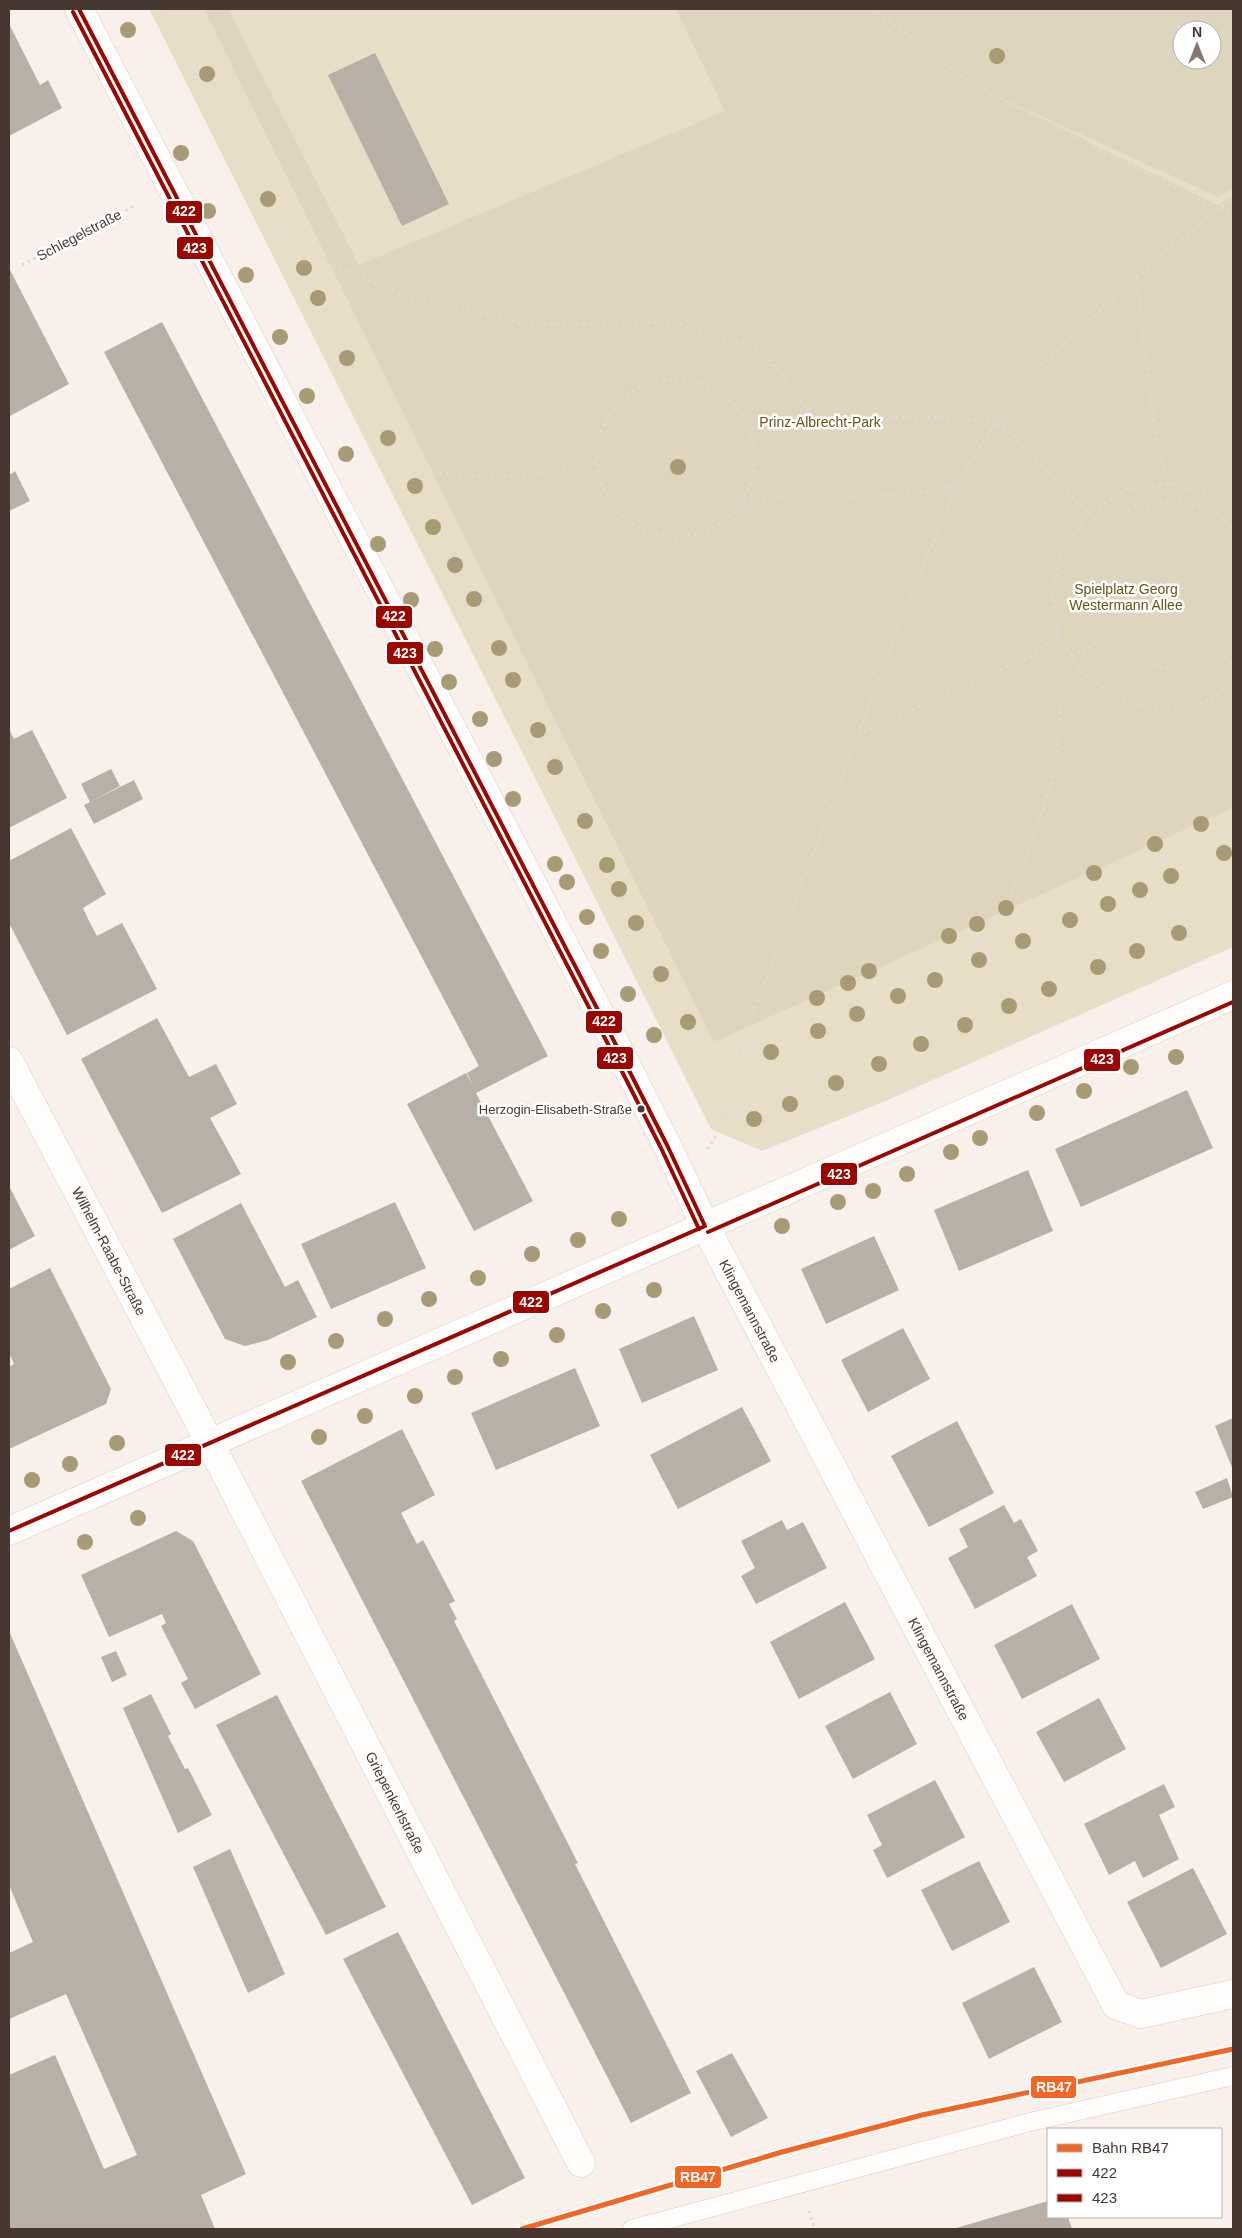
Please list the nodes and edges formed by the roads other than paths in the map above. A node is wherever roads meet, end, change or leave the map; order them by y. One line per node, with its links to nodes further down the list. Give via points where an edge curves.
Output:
1 (78, 9): 4 (street, via 667,1145)
2 (1233, 995): 4 (street)
3 (9, 1061): 5 (street, Wilhelm-Raabe-Straße)
4 (705, 1226): 5 (street); 7 (street, Klingemannstraße, via 1116,2005 1141,2014)
5 (209, 1442): 6 (street); 9 (street, Griepenkerlstraße)
6 (9, 1531)
7 (1233, 1994)
8 (1233, 2076): 10 (lane, via 1030,2122)
9 (581, 2163)
10 (632, 2229)

